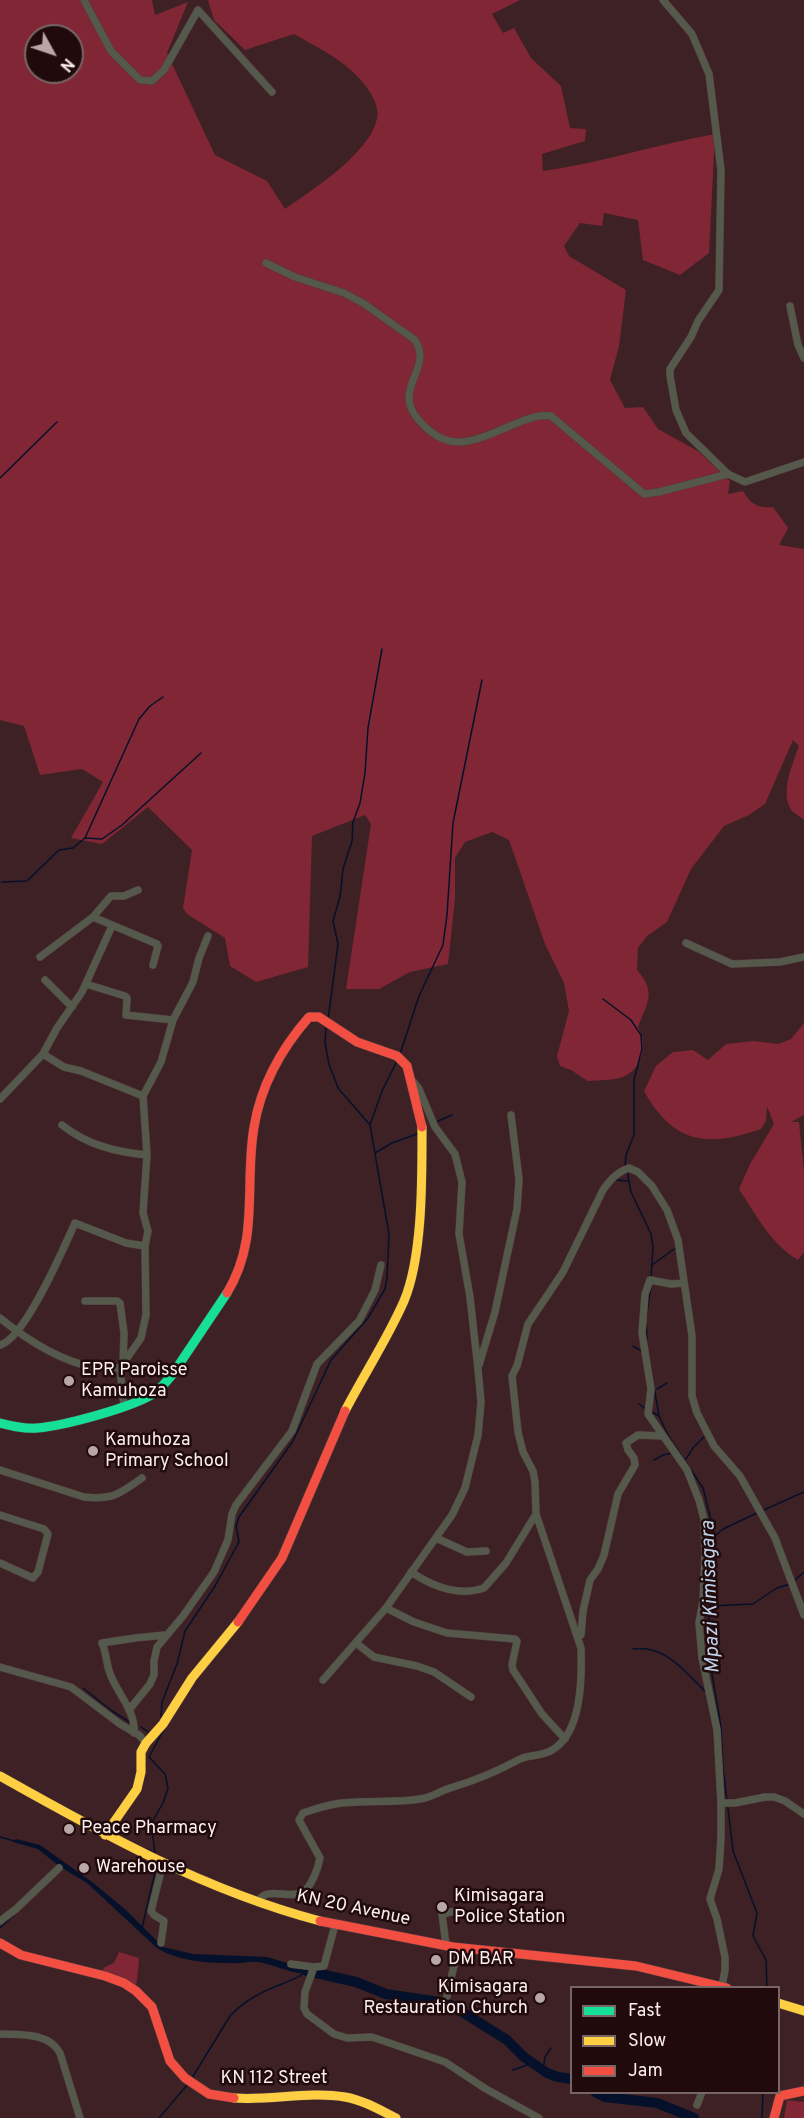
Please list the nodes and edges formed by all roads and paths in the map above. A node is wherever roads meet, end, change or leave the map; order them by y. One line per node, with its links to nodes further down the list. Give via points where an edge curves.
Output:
1 (84, 0): 3 (street, via 111,51 140,80 152,81 164,70 198,10)
2 (663, 0): 8 (street, via 692,34 708,74 721,170 718,290 670,369 670,376 676,410 686,433)
3 (272, 92)
4 (266, 263): 8 (street, via 344,293 415,340 420,359 409,407 436,436 457,443 471,441 542,415 556,420 644,494)
5 (790, 306): 6 (street)
6 (804, 358)
7 (804, 462): 8 (street, via 745,482)
8 (728, 474)
9 (138, 890): 10 (street, via 111,896)
10 (93, 917): 11 (street); 14 (street)
11 (112, 926): 16 (street, via 157,944); 18 (street)
12 (208, 936): 20 (street, via 193,982)
13 (686, 943): 15 (street, via 732,964)
14 (40, 957)
15 (804, 957)
16 (153, 964)
17 (45, 980): 19 (street)
18 (86, 984): 19 (street); 20 (street, via 125,996 126,1015)
19 (72, 1007): 21 (street)
20 (173, 1020): 23 (street, via 161,1062)
21 (43, 1054): 23 (street, via 64,1067); 24 (street)
22 (411, 1078): 36 (street, via 433,1123 454,1154 462,1182 459,1234); 37 (street, via 399,1058 357,1041 319,1017 309,1017 297,1030 279,1057 255,1115 248,1237 234,1281 163,1386); 58 (street, via 422,1131 422,1177 417,1241 404,1301 345,1411 278,1566 230,1634 192,1678)
23 (143, 1096): 27 (street)
24 (0, 1099)
25 (511, 1115): 36 (street, via 519,1179 517,1209 495,1312)
26 (62, 1125): 27 (street, via 103,1148)
27 (147, 1155): 28 (street)
28 (145, 1246): 33 (street, via 126,1243 75,1223 47,1286); 35 (street, via 144,1328)
29 (381, 1265): 50 (street, via 375,1290 359,1321 317,1364 292,1431 236,1505 228,1540 211,1578)
30 (684, 1284): 39 (street, via 650,1280 643,1306 642,1343 651,1389 648,1414); 42 (street, via 678,1240 667,1209 638,1172 626,1169 610,1179 603,1190 563,1272 528,1324 512,1376 518,1432 535,1482); 49 (street, via 697,1413 714,1446 740,1476 775,1538)
31 (84, 1301): 35 (street, via 120,1303 124,1333)
32 (0, 1318): 33 (street)
33 (16, 1331): 34 (street); 35 (street, via 76,1363)
34 (0, 1345)
35 (122, 1367): 37 (street)
36 (478, 1369): 44 (street, via 481,1402 473,1459 460,1500)
37 (124, 1407): 38 (street, via 42,1428)
38 (0, 1423)
39 (663, 1436): 51 (street, via 638,1435 626,1443 634,1465 618,1494 604,1555 588,1586); 61 (street, via 687,1470 704,1520 700,1639 717,1730)
40 (0, 1470): 41 (street, via 98,1498 118,1495)
41 (142, 1478)
42 (536, 1514): 47 (street, via 506,1563 484,1588 440,1588); 51 (street)
43 (0, 1515): 46 (street, via 44,1529 48,1534 33,1578)
44 (436, 1538): 45 (street, via 467,1552); 47 (street)
45 (486, 1551)
46 (0, 1563)
47 (411, 1572): 48 (street)
48 (386, 1608): 52 (street); 59 (street, via 447,1633 515,1639 513,1670 542,1714)
49 (804, 1615)
50 (165, 1635): 56 (street, via 155,1654 150,1684); 56 (street, via 102,1643 109,1673)
51 (578, 1636): 59 (street, via 581,1687)
52 (356, 1643): 54 (street); 55 (street, via 374,1657 434,1672)
53 (0, 1668): 57 (street, via 71,1687)
54 (324, 1680)
55 (471, 1697)
56 (129, 1710): 57 (street)
57 (134, 1732): 58 (street)
58 (155, 1734): 63 (street, via 141,1752 137,1789)
59 (565, 1739): 66 (street, via 544,1755 525,1756 436,1796 342,1803 303,1813 299,1820 320,1858 318,1867 304,1891 265,1894)
60 (0, 1776): 63 (street, KN 20 Avenue)
61 (722, 1803): 62 (street, via 774,1797); 77 (street, via 719,1865 710,1899 724,1957)
62 (804, 1814)
63 (105, 1835): 64 (street, KN 20 Avenue)
64 (163, 1863): 66 (street, KN 20 Avenue); 71 (street, via 152,1911 164,1922)
65 (59, 1868): 68 (street)
66 (258, 1902): 69 (street, KN 20 Avenue)
67 (456, 1911): 72 (street, via 438,1915)
68 (0, 1921)
69 (334, 1925): 72 (street, KN 20 Avenue); 75 (street, via 325,1964)
70 (0, 1943): 86 (street, KN 112 Street, via 21,1955 105,1976 136,1991 152,2007 170,2061 185,2078 209,2094 237,2098 338,2096)
71 (161, 1943)
72 (446, 1945): 73 (street, KN 20 Avenue)
73 (458, 1948): 76 (street, KN 20 Avenue, via 636,1966); 78 (street)
74 (291, 1964): 75 (street)
75 (313, 1968): 87 (street, via 305,1992 306,2012 334,2034 372,2037 445,2062)
76 (720, 1986)
77 (724, 1986)
78 (447, 1996)
79 (780, 2004): 80 (street)
80 (804, 2011)
81 (0, 2034): 85 (street, via 30,2035 55,2045)
82 (804, 2091): 88 (street, via 780,2096)
83 (701, 2094): 84 (street)
84 (697, 2105)
85 (80, 2118)
86 (396, 2118)
87 (539, 2118)
88 (774, 2118)

